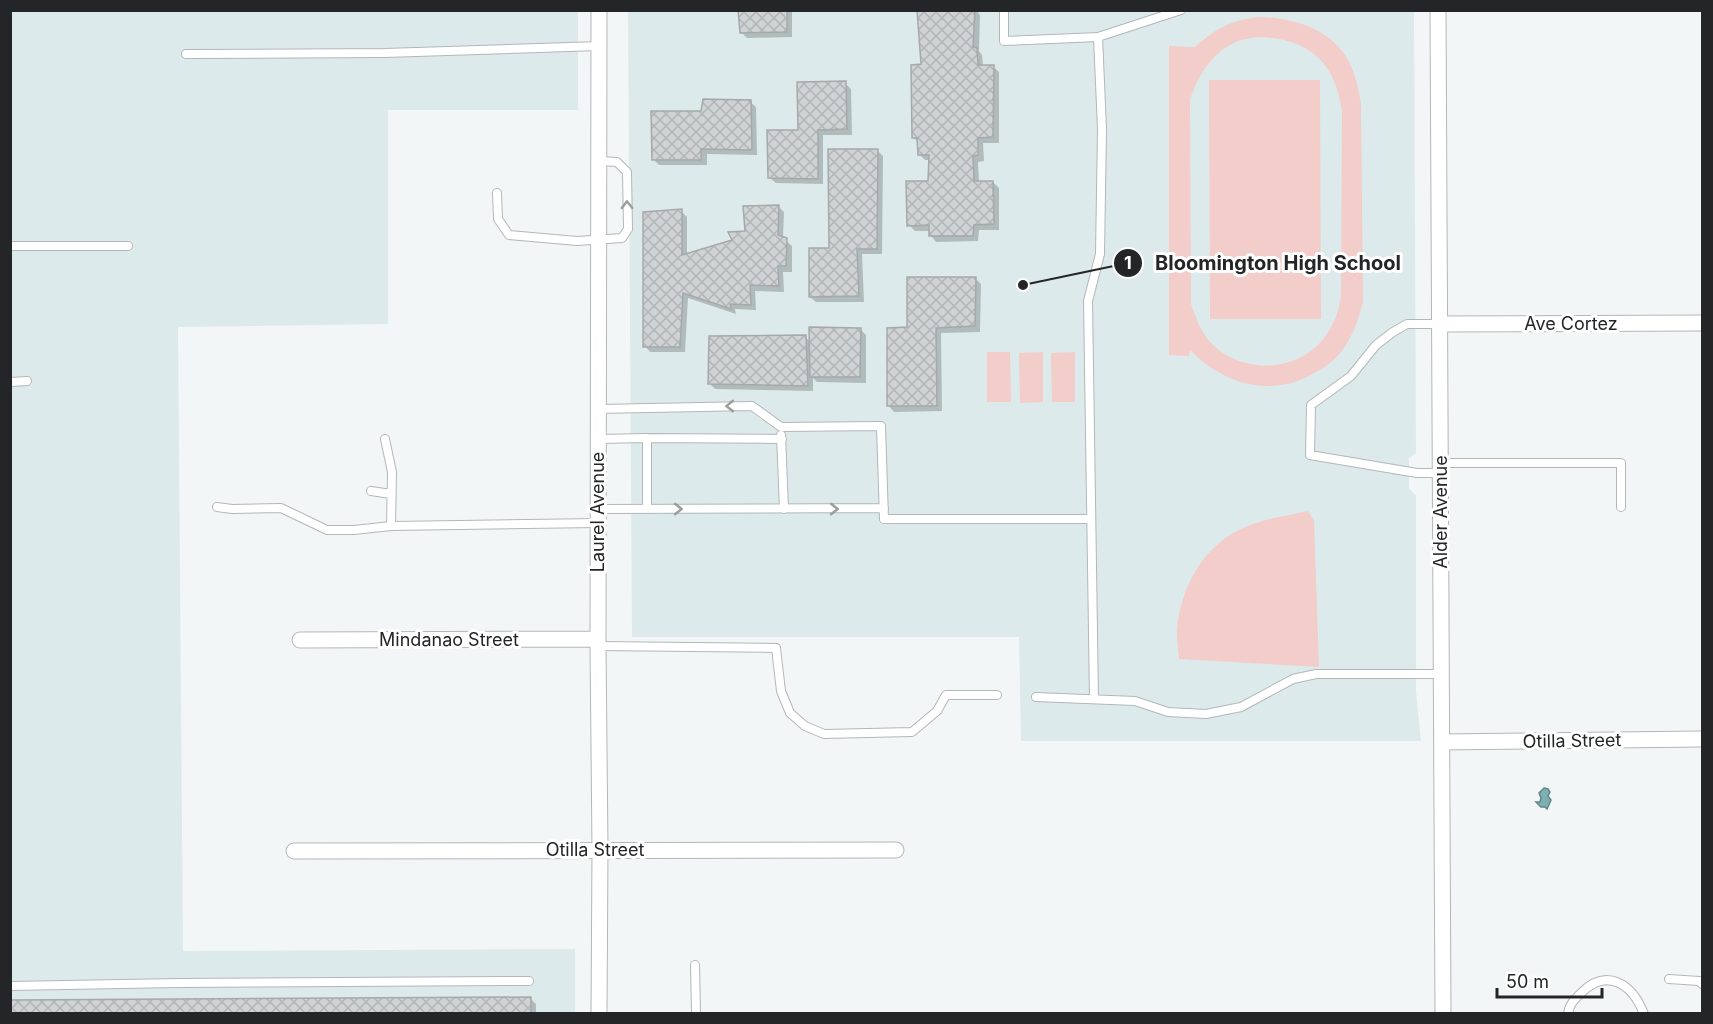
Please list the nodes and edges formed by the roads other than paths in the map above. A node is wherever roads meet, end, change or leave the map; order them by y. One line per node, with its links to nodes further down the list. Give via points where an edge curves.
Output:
1 (599, 10): 6 (street, Laurel Avenue)
2 (1004, 10): 5 (lane, via 1004,41)
3 (1181, 10): 5 (lane)
4 (1438, 10): 14 (street, Alder Avenue)
5 (1098, 38): 32 (lane, via 1102,129 1100,254 1088,301)
6 (598, 46): 7 (lane); 8 (street, Laurel Avenue)
7 (186, 54)
8 (598, 160): 10 (street, Laurel Avenue); 10 (lane, one-way to 8, via 622,238 628,229 627,172 617,162)
9 (497, 193): 10 (lane, via 498,219 509,236)
10 (598, 239): 17 (street, Laurel Avenue)
11 (10, 246): 12 (lane)
12 (128, 246)
13 (1702, 323): 14 (street, Ave Cortez)
14 (1439, 324): 23 (street, Alder Avenue); 23 (lane, via 1407,324 1393,332 1376,345 1351,376 1311,405 1310,455 1417,473)
15 (27, 381): 16 (lane)
16 (10, 382)
17 (598, 409): 18 (lane, one-way to 17, via 752,406); 21 (street, Laurel Avenue)
18 (781, 427): 22 (lane); 28 (lane, via 881,426)
19 (647, 438): 21 (lane); 22 (lane); 29 (lane)
20 (385, 439): 25 (lane, via 393,472)
21 (598, 439): 31 (street, Laurel Avenue)
22 (782, 439): 30 (lane)
23 (1441, 468): 27 (lane, via 1621,463); 36 (street, Alder Avenue)
24 (371, 491): 25 (lane)
25 (391, 494): 33 (lane)
26 (217, 507): 33 (lane, via 281,508 327,530)
27 (1621, 507)
28 (884, 508): 30 (lane, one-way to 28); 32 (lane, via 884,519)
29 (647, 509): 30 (lane, one-way to 30); 31 (lane)
30 (784, 509)
31 (598, 516): 33 (lane); 35 (street, Laurel Avenue)
32 (1091, 519): 39 (lane)
33 (391, 526)
34 (300, 640): 35 (street, Mindanao Street)
35 (598, 643): 37 (lane, via 776,648 781,691 790,713 805,726 824,734 912,732 937,711 946,695); 42 (street, Laurel Avenue)
36 (1442, 674): 39 (lane, via 1304,676 1241,707 1206,714 1168,711 1135,701); 41 (street, Alder Avenue)
37 (997, 694)
38 (1036, 697): 39 (lane)
39 (1094, 699)
40 (1702, 739): 41 (street, Otilla Street)
41 (1442, 742): 52 (street, Alder Avenue)
42 (600, 850): 43 (street, Otilla Street); 44 (street, Otilla Street); 50 (street, Laurel Avenue)
43 (896, 850)
44 (294, 851)
45 (694, 965): 51 (lane)
46 (1669, 979): 48 (lane)
47 (529, 981): 49 (lane)
48 (1702, 984)
49 (10, 986)
50 (599, 1014)
51 (696, 1014)
52 (1443, 1014)
53 (1568, 1014): 54 (lane, via 1572,1001 1582,991 1610,980 1630,990)
54 (1644, 1014)

